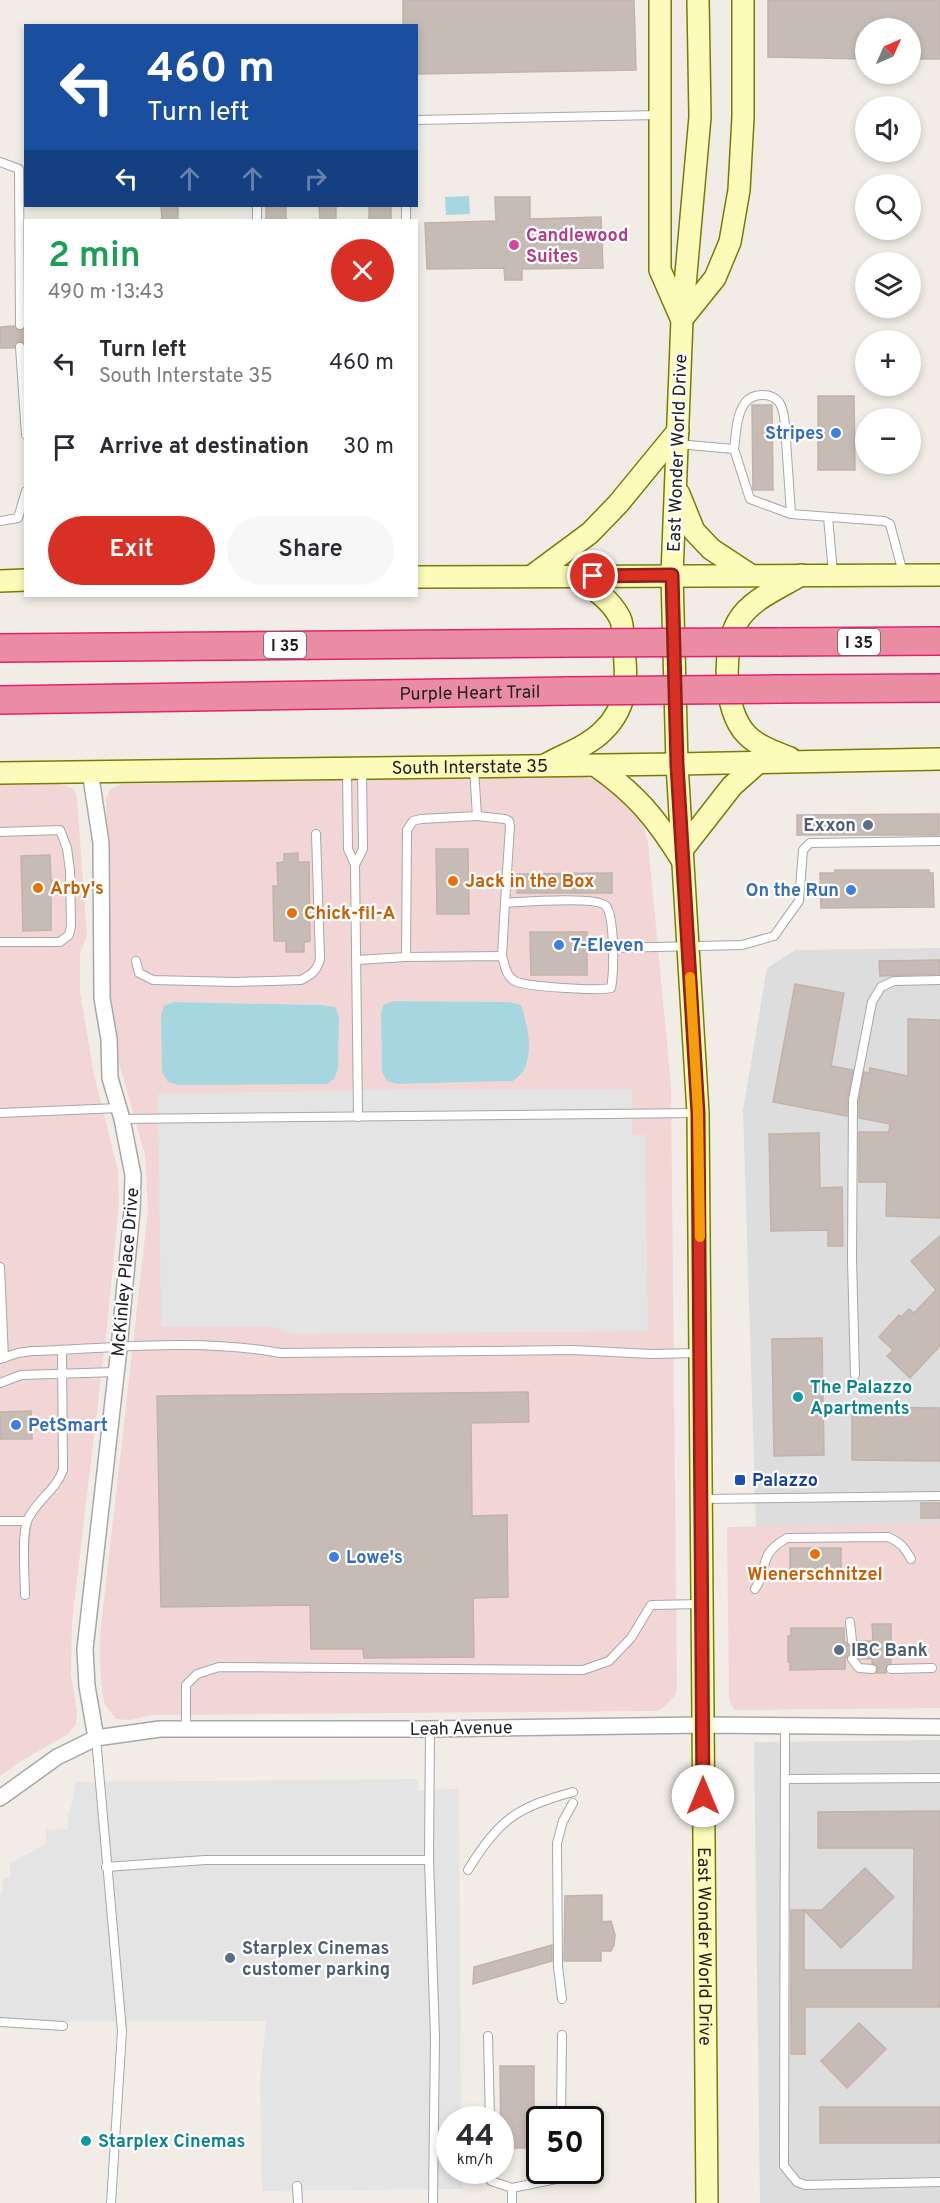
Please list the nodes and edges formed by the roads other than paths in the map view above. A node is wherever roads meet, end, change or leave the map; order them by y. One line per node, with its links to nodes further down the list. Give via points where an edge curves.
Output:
1 (660, 0): 4 (main road)
2 (698, 0): 7 (main road, East Wonder World Drive, via 700,117)
3 (743, 0): 7 (main road, via 742,128 730,242 715,278)
4 (661, 115): 5 (lane); 7 (main road, via 660,270)
5 (418, 120)
6 (0, 162): 8 (lane, via 19,169)
7 (682, 319): 11 (main road, East Wonder World Drive)
8 (20, 325)
9 (20, 347): 10 (lane)
10 (24, 406)
11 (677, 437): 12 (lane); 13 (main road, East Wonder World Drive); 24 (main road, via 590,533)
12 (734, 449): 15 (lane, via 750,499); 15 (lane, via 744,404 757,395 770,396 778,402 783,412)
13 (676, 488): 19 (main road, East Wonder World Drive); 20 (main road, via 694,531 711,549)
14 (24, 498): 17 (lane, via 18,518)
15 (791, 514): 16 (lane)
16 (828, 517): 22 (lane); 23 (lane, via 890,524)
17 (0, 521)
18 (940, 574): 23 (main road)
19 (672, 575): 20 (main road); 25 (main road); 36 (main road, East Wonder World Drive)
20 (751, 575): 21 (main road)
21 (802, 575): 22 (main road); 34 (main road, via 756,602 738,621 729,652 728,695 733,715 746,734)
22 (833, 575): 23 (main road)
23 (903, 575)
24 (532, 576): 25 (main road); 26 (main road)
25 (573, 576): 37 (main road, via 603,596 621,620 627,674 622,706 608,726 588,743)
26 (418, 577)
27 (0, 580): 28 (main road)
28 (24, 580)
29 (940, 641): 30 (highway, I 35, bridge)
30 (0, 648)
31 (940, 688): 32 (highway, Purple Heart Trail, bridge)
32 (0, 700)
33 (940, 759): 34 (main road, South Interstate 35)
34 (795, 761): 35 (main road, South Interstate 35)
35 (759, 762): 36 (main road, South Interstate 35); 47 (main road, via 732,786)
36 (677, 765): 38 (main road, South Interstate 35); 47 (main road, East Wonder World Drive)
37 (544, 766): 38 (main road, South Interstate 35); 39 (main road, South Interstate 35)
38 (596, 766): 47 (main road, via 644,804)
39 (474, 767): 40 (main road, South Interstate 35); 43 (lane)
40 (354, 768): 41 (main road, South Interstate 35); 48 (lane, via 348,849); 48 (lane, via 363,849)
41 (90, 771): 42 (main road, South Interstate 35); 60 (street, McKinley Place Drive, via 101,843 102,998 110,1078)
42 (0, 773)
43 (477, 816): 49 (lane, via 509,821); 54 (lane, via 421,819 413,821 407,830)
44 (0, 832): 50 (lane, via 60,830 67,848 71,914 69,935 60,942)
45 (316, 834): 56 (lane, via 320,959 309,976 301,980 235,982 153,980 139,973)
46 (940, 841): 51 (lane, via 810,843 803,850 799,901 774,936 742,945)
47 (683, 856): 51 (main road, East Wonder World Drive)
48 (355, 866): 55 (lane)
49 (505, 903): 52 (lane, via 599,902 611,917); 53 (lane)
50 (0, 942)
51 (688, 945): 52 (lane); 59 (main road, East Wonder World Drive)
52 (612, 948): 53 (lane, via 612,982 607,989 514,981 507,974)
53 (502, 956): 54 (lane)
54 (406, 957): 55 (lane)
55 (357, 960): 61 (lane)
56 (136, 961)
57 (940, 980): 69 (lane, via 894,981 880,987 872,1002 853,1100)
58 (0, 1113): 60 (lane)
59 (698, 1113): 61 (lane); 65 (main road, East Wonder World Drive)
60 (120, 1114): 61 (lane); 63 (street, McKinley Place Drive, via 133,1175)
61 (358, 1117)
62 (0, 1267): 66 (lane)
63 (119, 1348): 64 (lane); 65 (lane, via 231,1346 280,1353); 67 (street, McKinley Place Drive)
64 (62, 1350): 66 (lane); 68 (lane)
65 (701, 1353): 72 (main road, East Wonder World Drive)
66 (2, 1358)
67 (116, 1372): 68 (lane); 90 (street, McKinley Place Drive, via 86,1649 87,1686)
68 (62, 1373): 70 (lane, via 21,1375); 74 (lane, via 63,1470 59,1482)
69 (855, 1375)
70 (0, 1383)
71 (940, 1496): 72 (lane)
72 (702, 1498): 78 (main road, East Wonder World Drive)
73 (0, 1521): 74 (lane)
74 (27, 1521): 77 (lane)
75 (911, 1559): 76 (lane, via 905,1548 888,1537 787,1538 766,1557)
76 (755, 1589)
77 (25, 1595)
78 (702, 1604): 85 (main road, East Wonder World Drive); 88 (lane, via 651,1605 631,1638 609,1661 583,1670 219,1667 197,1674 186,1685)
79 (850, 1622): 80 (lane)
80 (852, 1641)
81 (852, 1659): 83 (lane, via 859,1668)
82 (932, 1668): 84 (lane)
83 (872, 1669)
84 (891, 1669)
85 (702, 1725): 86 (street, Leah Avenue); 89 (street, Leah Avenue); 115 (main road, East Wonder World Drive)
86 (785, 1726): 87 (street, Leah Avenue); 92 (lane)
87 (940, 1727)
88 (186, 1729): 89 (street, Leah Avenue); 90 (street, Leah Avenue)
89 (430, 1729): 96 (lane)
90 (96, 1738): 94 (street, Leah Avenue, via 57,1757); 97 (lane)
91 (940, 1778): 92 (lane)
92 (784, 1779): 106 (lane, via 784,2166 796,2182 805,2185)
93 (573, 1792): 98 (lane, via 528,1806 512,1816 487,1840)
94 (0, 1798)
95 (573, 1803): 99 (lane, via 557,1840)
96 (429, 1860): 97 (lane, via 205,1860); 113 (lane, via 435,2037)
97 (106, 1868): 111 (lane, via 122,2031)
98 (468, 1870)
99 (562, 1999)
100 (0, 2022): 101 (lane)
101 (63, 2026)
102 (562, 2035): 105 (lane)
103 (488, 2036): 104 (lane)
104 (490, 2106)
105 (561, 2106)
106 (940, 2182)
107 (500, 2184): 110 (lane)
108 (532, 2184): 110 (lane)
109 (297, 2186): 112 (lane)
110 (512, 2188): 114 (lane)
111 (111, 2203)
112 (298, 2203)
113 (433, 2203)
114 (512, 2203)
115 (707, 2203)

